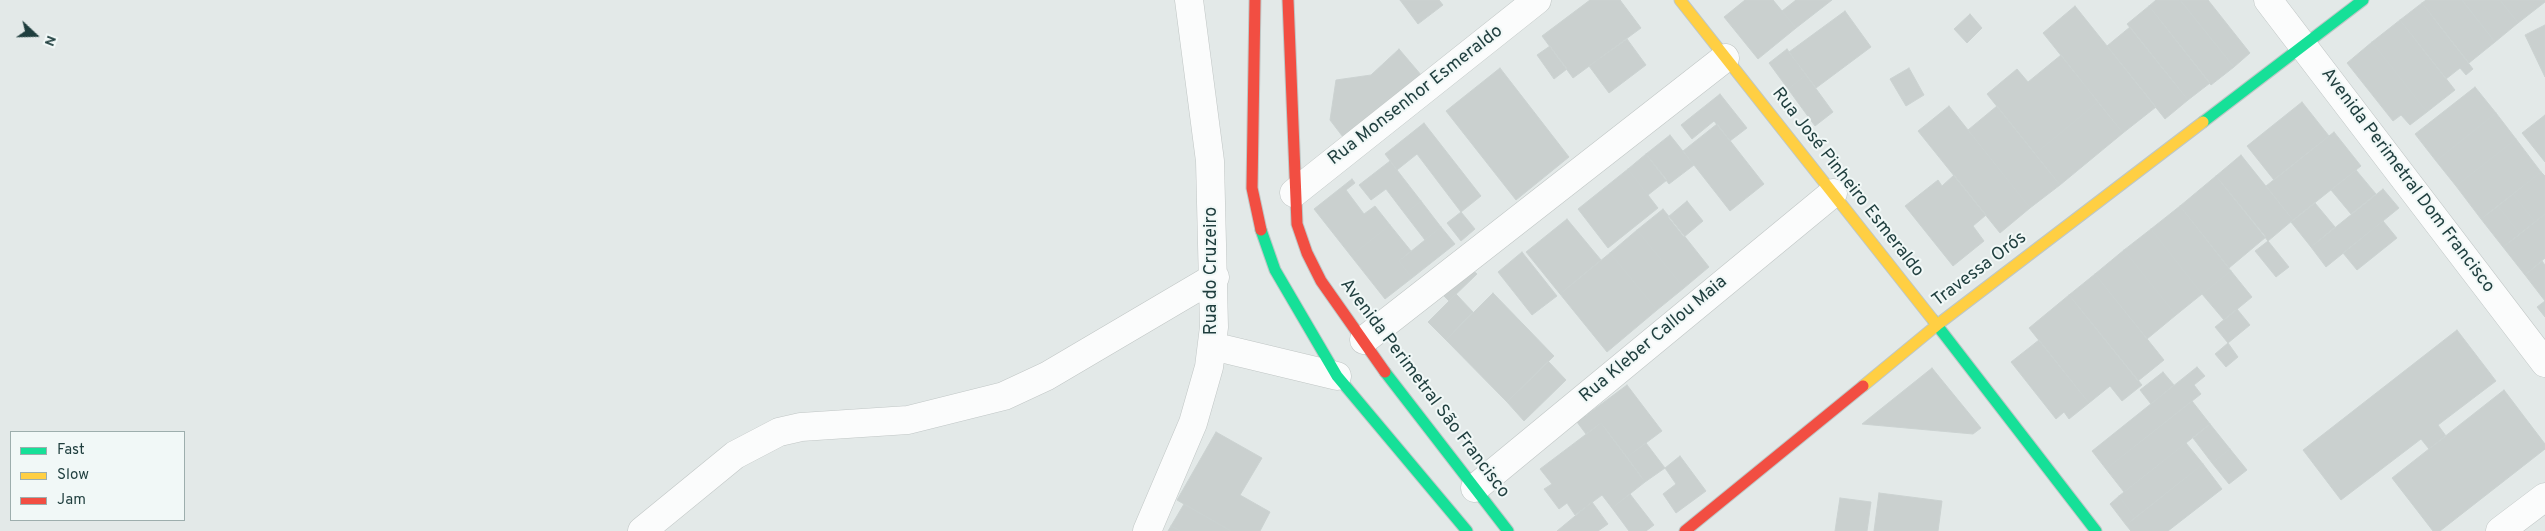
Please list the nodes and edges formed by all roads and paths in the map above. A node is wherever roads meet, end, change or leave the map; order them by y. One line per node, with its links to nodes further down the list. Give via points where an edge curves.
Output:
1 (1189, 0): 12 (street, Rua do Cruzeiro, via 1210,161)
2 (1255, 0): 17 (street, via 1252,188 1257,218 1275,270)
3 (1288, 0): 11 (street, Avenida Perimetral São Francisco)
4 (1537, 0): 11 (street, Rua Monsenhor Esmeraldo)
5 (1680, 0): 9 (street, Rua José Pinheiro Esmeraldo)
6 (2268, 0): 8 (street, Avenida Perimetral Dom Francisco)
7 (2363, 0): 8 (street, Travessa Orós)
8 (2304, 47): 13 (street, Travessa Orós); 16 (street, Avenida Perimetral Dom Francisco)
9 (1725, 58): 10 (street, Rua José Pinheiro Esmeraldo); 14 (street)
10 (1833, 192): 13 (street, Rua José Pinheiro Esmeraldo); 18 (street, Rua Kleber Callou Maia)
11 (1294, 193): 14 (street, Avenida Perimetral São Francisco, via 1297,224 1307,253 1322,281)
12 (1215, 277): 15 (street, Rua do Cruzeiro); 20 (street, via 1047,376 1004,396 908,420 802,427 779,432 735,455)
13 (1937, 325): 24 (street, Travessa Orós); 25 (street, Rua José Pinheiro Esmeraldo)
14 (1364, 340): 18 (street, Avenida Perimetral São Francisco, via 1398,391)
15 (1212, 346): 17 (street); 21 (street, Rua do Cruzeiro, via 1193,424)
16 (2545, 363)
17 (1337, 376): 22 (street)
18 (1475, 488): 23 (street, Avenida Perimetral São Francisco)
19 (2545, 497): 26 (street)
20 (642, 531)
21 (1147, 531)
22 (1466, 531)
23 (1508, 531)
24 (1685, 531)
25 (2096, 531)
26 (2500, 531)

